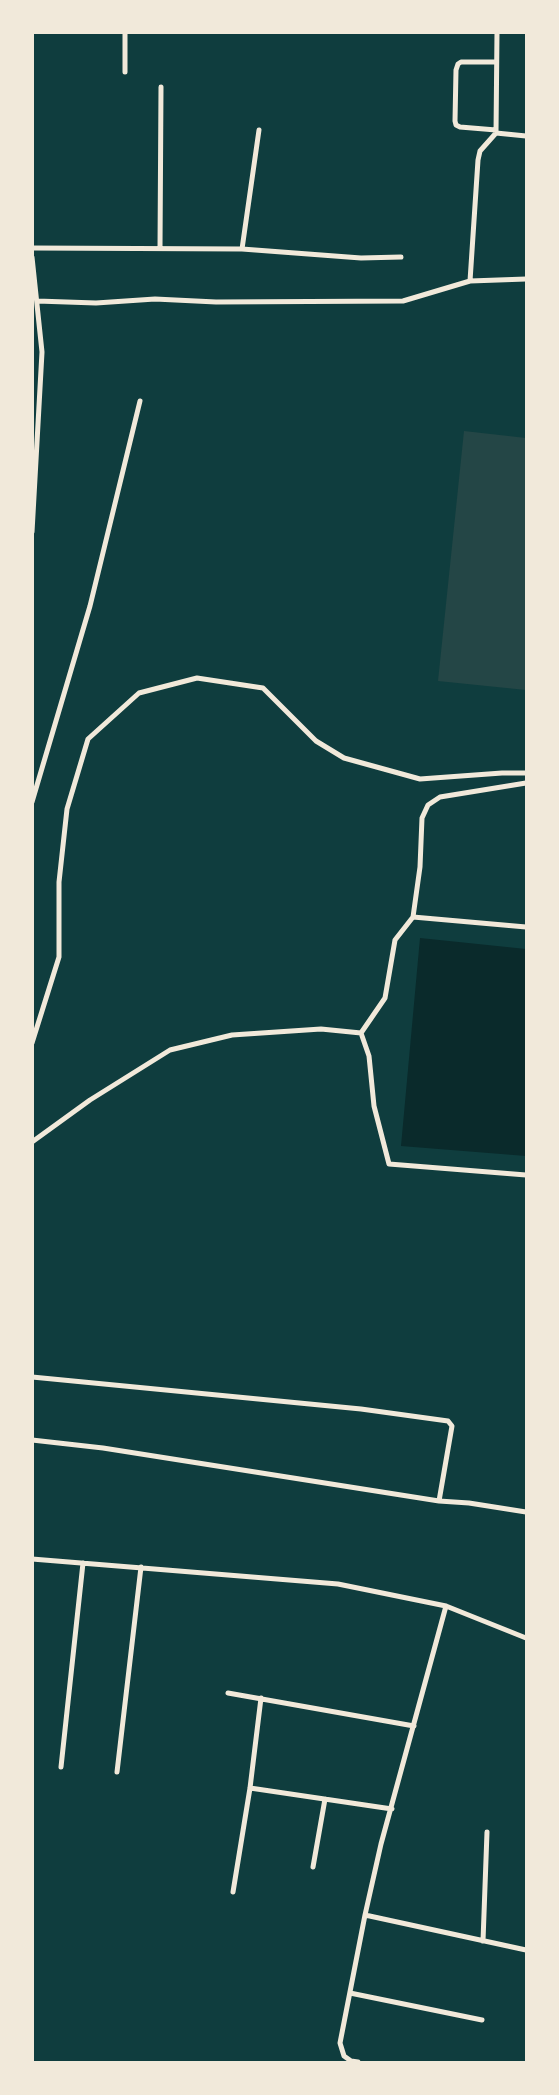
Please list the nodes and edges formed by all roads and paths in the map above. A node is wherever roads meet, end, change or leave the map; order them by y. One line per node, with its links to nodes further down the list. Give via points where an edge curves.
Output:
1 (125, 32): 4 (street)
2 (497, 32): 3 (street)
3 (496, 62): 7 (street); 7 (street, via 458,64 455,121 460,127)
4 (124, 72)
5 (161, 87): 10 (street)
6 (259, 130): 11 (street)
7 (496, 132): 8 (street); 15 (street, via 480,151 478,160)
8 (526, 136)
9 (32, 248): 10 (street)
10 (160, 248): 11 (street)
11 (242, 248): 13 (street, via 361,258)
12 (32, 257): 16 (street)
13 (401, 257)
14 (526, 279): 15 (street)
15 (470, 281): 16 (street, via 403,301)
16 (37, 301): 18 (street, via 42,352)
17 (32, 398): 18 (street)
18 (40, 399): 20 (street)
19 (140, 401): 23 (street, via 92,598)
20 (32, 532)
21 (526, 774): 27 (street, via 420,779 344,758 316,741 263,688 196,678 139,693 88,739 67,809 59,882 59,957)
22 (526, 784): 24 (street, via 440,797 428,805 422,818)
23 (32, 802)
24 (413, 917): 25 (street); 26 (street, via 395,940 385,998)
25 (526, 927)
26 (362, 1033): 28 (street, via 321,1028 232,1034 170,1050 90,1100); 29 (street, via 369,1056 374,1106 389,1164)
27 (32, 1042)
28 (32, 1142)
29 (526, 1175)
30 (32, 1377): 32 (street, via 361,1409 448,1421 452,1426)
31 (32, 1440): 32 (street, via 103,1448)
32 (439, 1501): 33 (street)
33 (526, 1512)
34 (32, 1559): 35 (street)
35 (83, 1563): 36 (street); 42 (street)
36 (141, 1567): 37 (street, via 338,1584); 43 (street)
37 (446, 1606): 38 (street); 41 (street)
38 (526, 1638)
39 (228, 1693): 40 (street)
40 (262, 1698): 41 (street); 44 (street)
41 (414, 1726): 46 (street)
42 (61, 1767)
43 (117, 1772)
44 (250, 1788): 45 (street); 49 (street)
45 (325, 1799): 46 (street); 48 (street)
46 (392, 1809): 50 (street)
47 (487, 1832): 51 (street)
48 (313, 1867)
49 (233, 1892)
50 (365, 1915): 51 (street); 53 (street)
51 (483, 1941): 52 (street)
52 (526, 1950)
53 (350, 1993): 54 (street); 55 (street, via 340,2043 344,2056)
54 (482, 2020)
55 (358, 2062)

